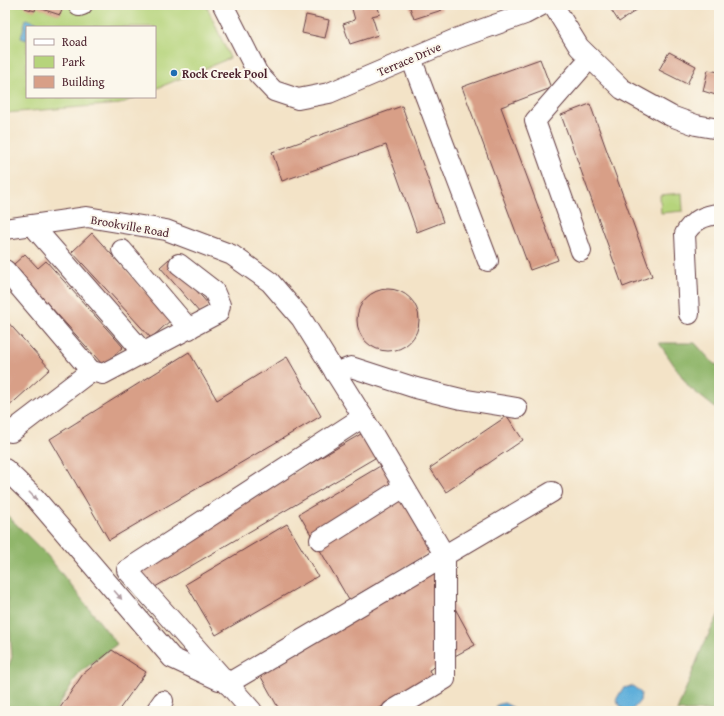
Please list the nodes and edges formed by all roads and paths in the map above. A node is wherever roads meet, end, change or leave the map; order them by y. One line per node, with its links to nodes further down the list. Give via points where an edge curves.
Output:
1 (223, 5): 4 (street, Terrace Drive, via 258,74 274,91 298,99 329,93)
2 (542, 5): 4 (street, Terrace Drive)
3 (553, 5): 5 (street, via 579,46)
4 (411, 58): 12 (street)
5 (590, 58): 6 (street, via 622,89 671,116 696,125); 11 (street, via 535,121)
6 (719, 129)
7 (719, 214): 15 (street, via 702,218 689,226 685,234)
8 (32, 225): 9 (street, Brookville Road); 17 (street); 19 (street, Brookville Road, via 88,217 166,230 232,255 270,282 301,318)
9 (5, 229)
10 (122, 250): 16 (street)
11 (581, 251)
12 (488, 261)
13 (178, 264): 16 (street, via 214,291 220,305 218,313)
14 (5, 270): 18 (street)
15 (689, 314)
16 (189, 329): 17 (street)
17 (144, 353): 18 (street, via 103,374)
18 (91, 371): 22 (street, via 11,432)
19 (335, 373): 20 (street, via 351,367 416,388 461,399); 21 (street, Brookville Road)
20 (517, 408)
21 (364, 417): 24 (street, Brookville Road); 28 (street, via 127,570)
22 (5, 431)
23 (5, 469): 28 (street, one-way to 28, via 35,498 172,658)
24 (404, 487): 26 (street); 27 (street, Brookville Road)
25 (552, 492): 27 (street)
26 (320, 540)
27 (445, 556): 28 (street); 30 (street, via 445,679)
28 (227, 684): 29 (street)
29 (252, 711)
30 (392, 711)

